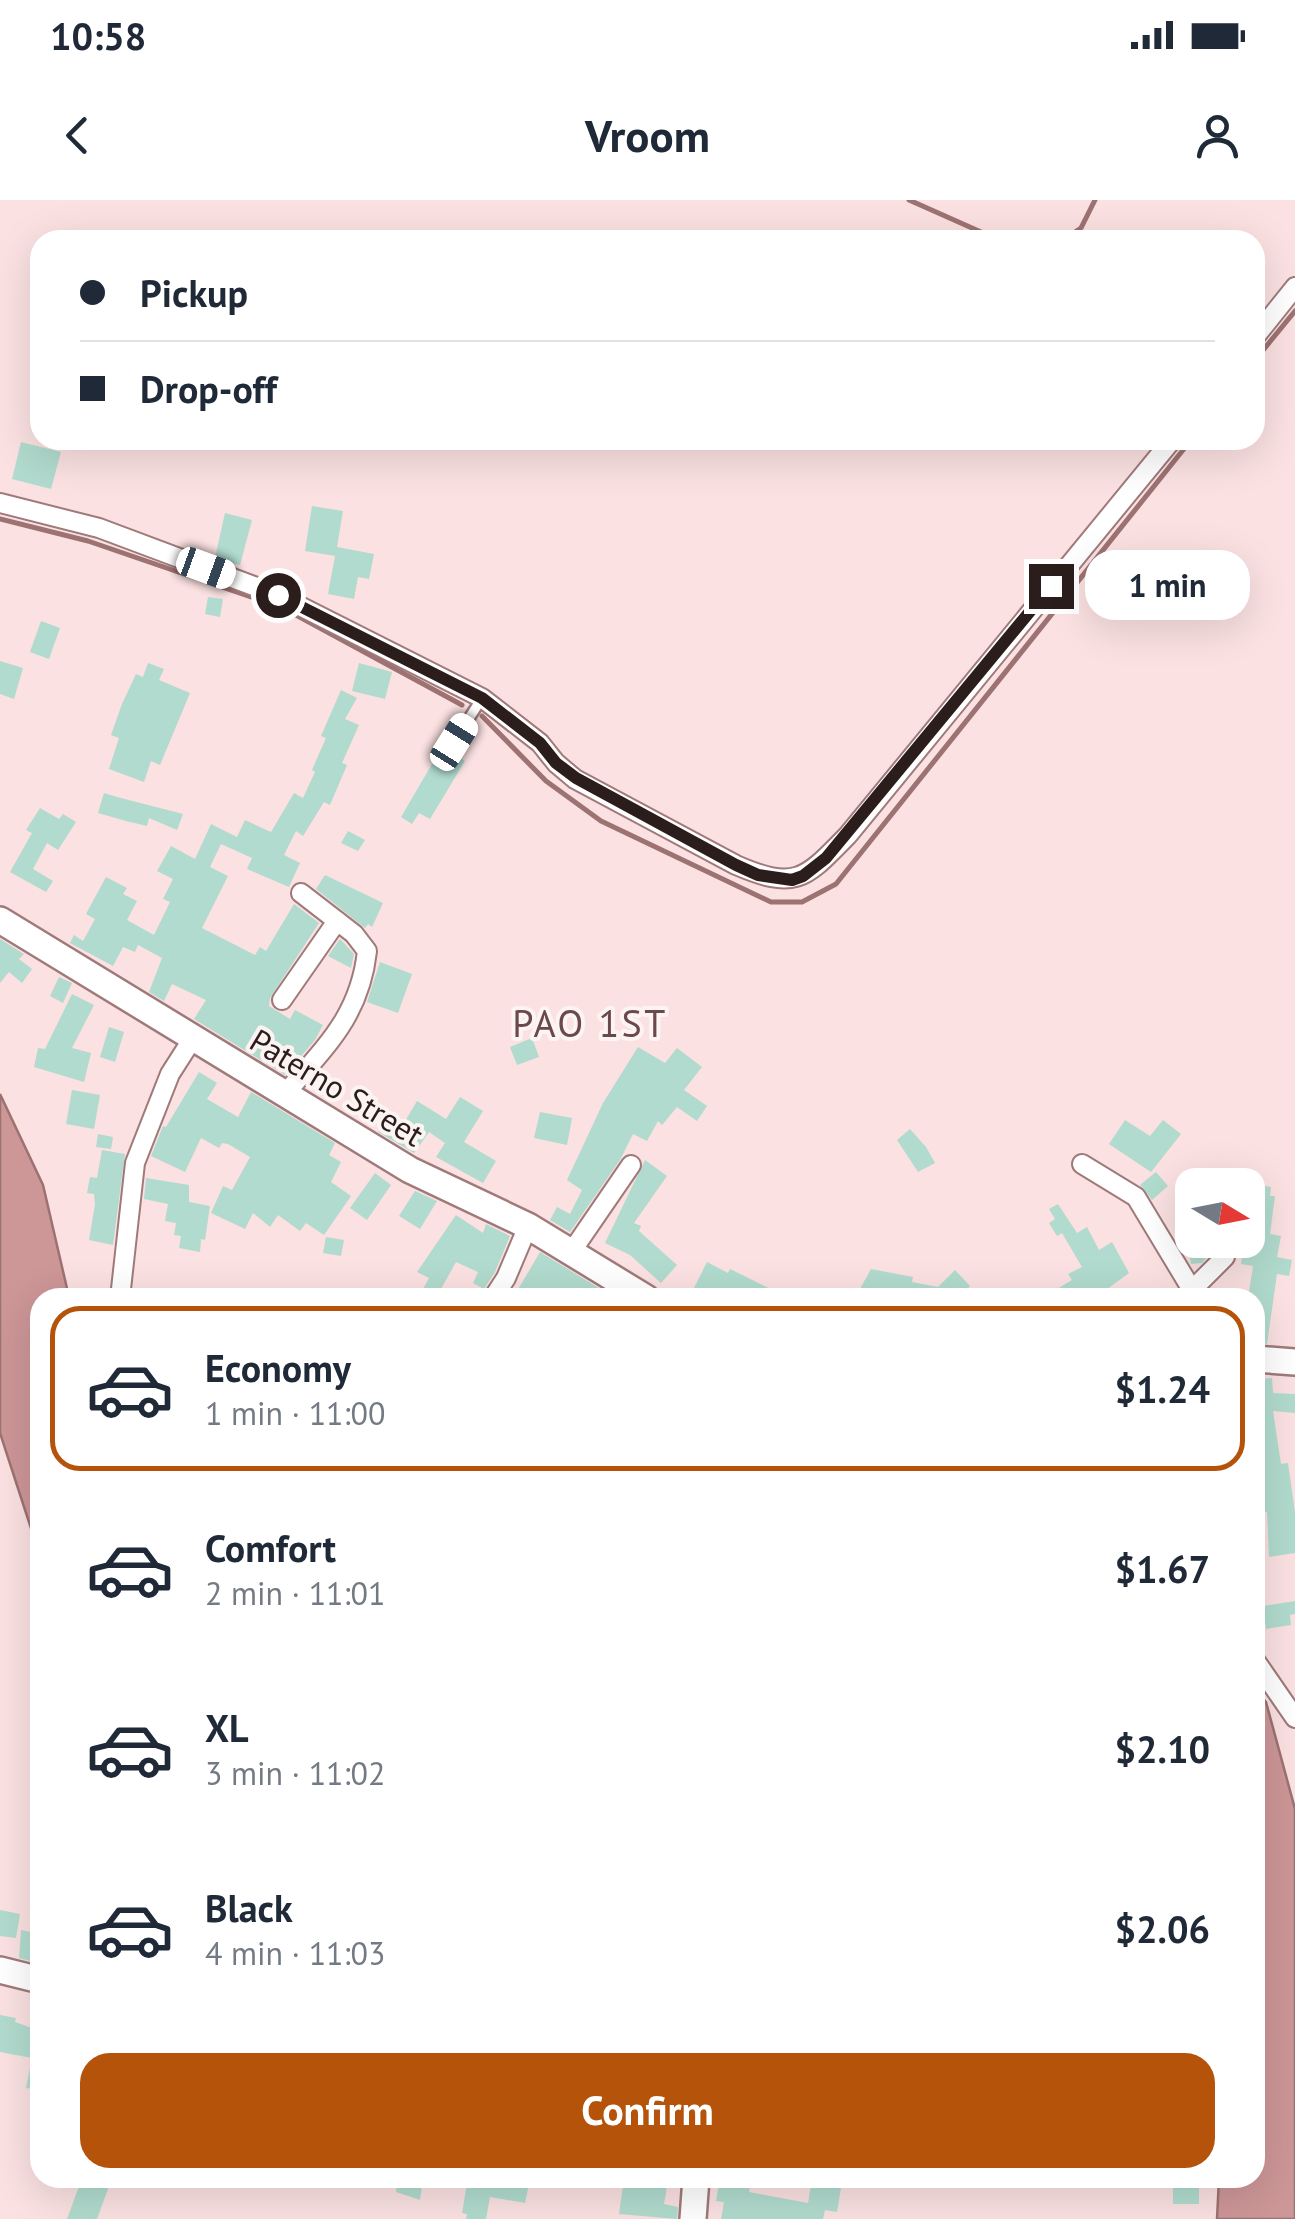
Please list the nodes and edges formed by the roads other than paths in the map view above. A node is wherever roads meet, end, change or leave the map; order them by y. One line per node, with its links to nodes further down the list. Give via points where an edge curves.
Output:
1 (1295, 287): 2 (street)
2 (1265, 324)
3 (1164, 450): 5 (street, via 848,835 803,876 758,875 576,778)
4 (0, 503): 5 (street, via 99,528 278,595)
5 (482, 698): 6 (lane)
6 (454, 742)
7 (301, 893): 9 (street)
8 (0, 920): 11 (street, Paterno Street)
9 (337, 921): 10 (street); 12 (street, via 364,944 364,972 342,1027)
10 (282, 1000)
11 (193, 1038): 12 (street, Paterno Street); 18 (street, via 170,1074 135,1162)
12 (285, 1094): 15 (street, Paterno Street, via 410,1170)
13 (1082, 1164): 21 (street, via 1136,1197)
14 (631, 1165): 16 (street)
15 (528, 1226): 16 (street, Paterno Street); 19 (street)
16 (572, 1250): 20 (street, Paterno Street)
17 (1224, 1258): 22 (street)
18 (121, 1288)
19 (500, 1288)
20 (631, 1288)
21 (1187, 1288)
22 (1196, 1288)
23 (1265, 1360): 24 (street)
24 (1295, 1362)
25 (1265, 1674): 26 (street)
26 (1295, 1718)
27 (0, 1970): 28 (street)
28 (30, 1978)
29 (695, 2188): 30 (street)
30 (693, 2219)

